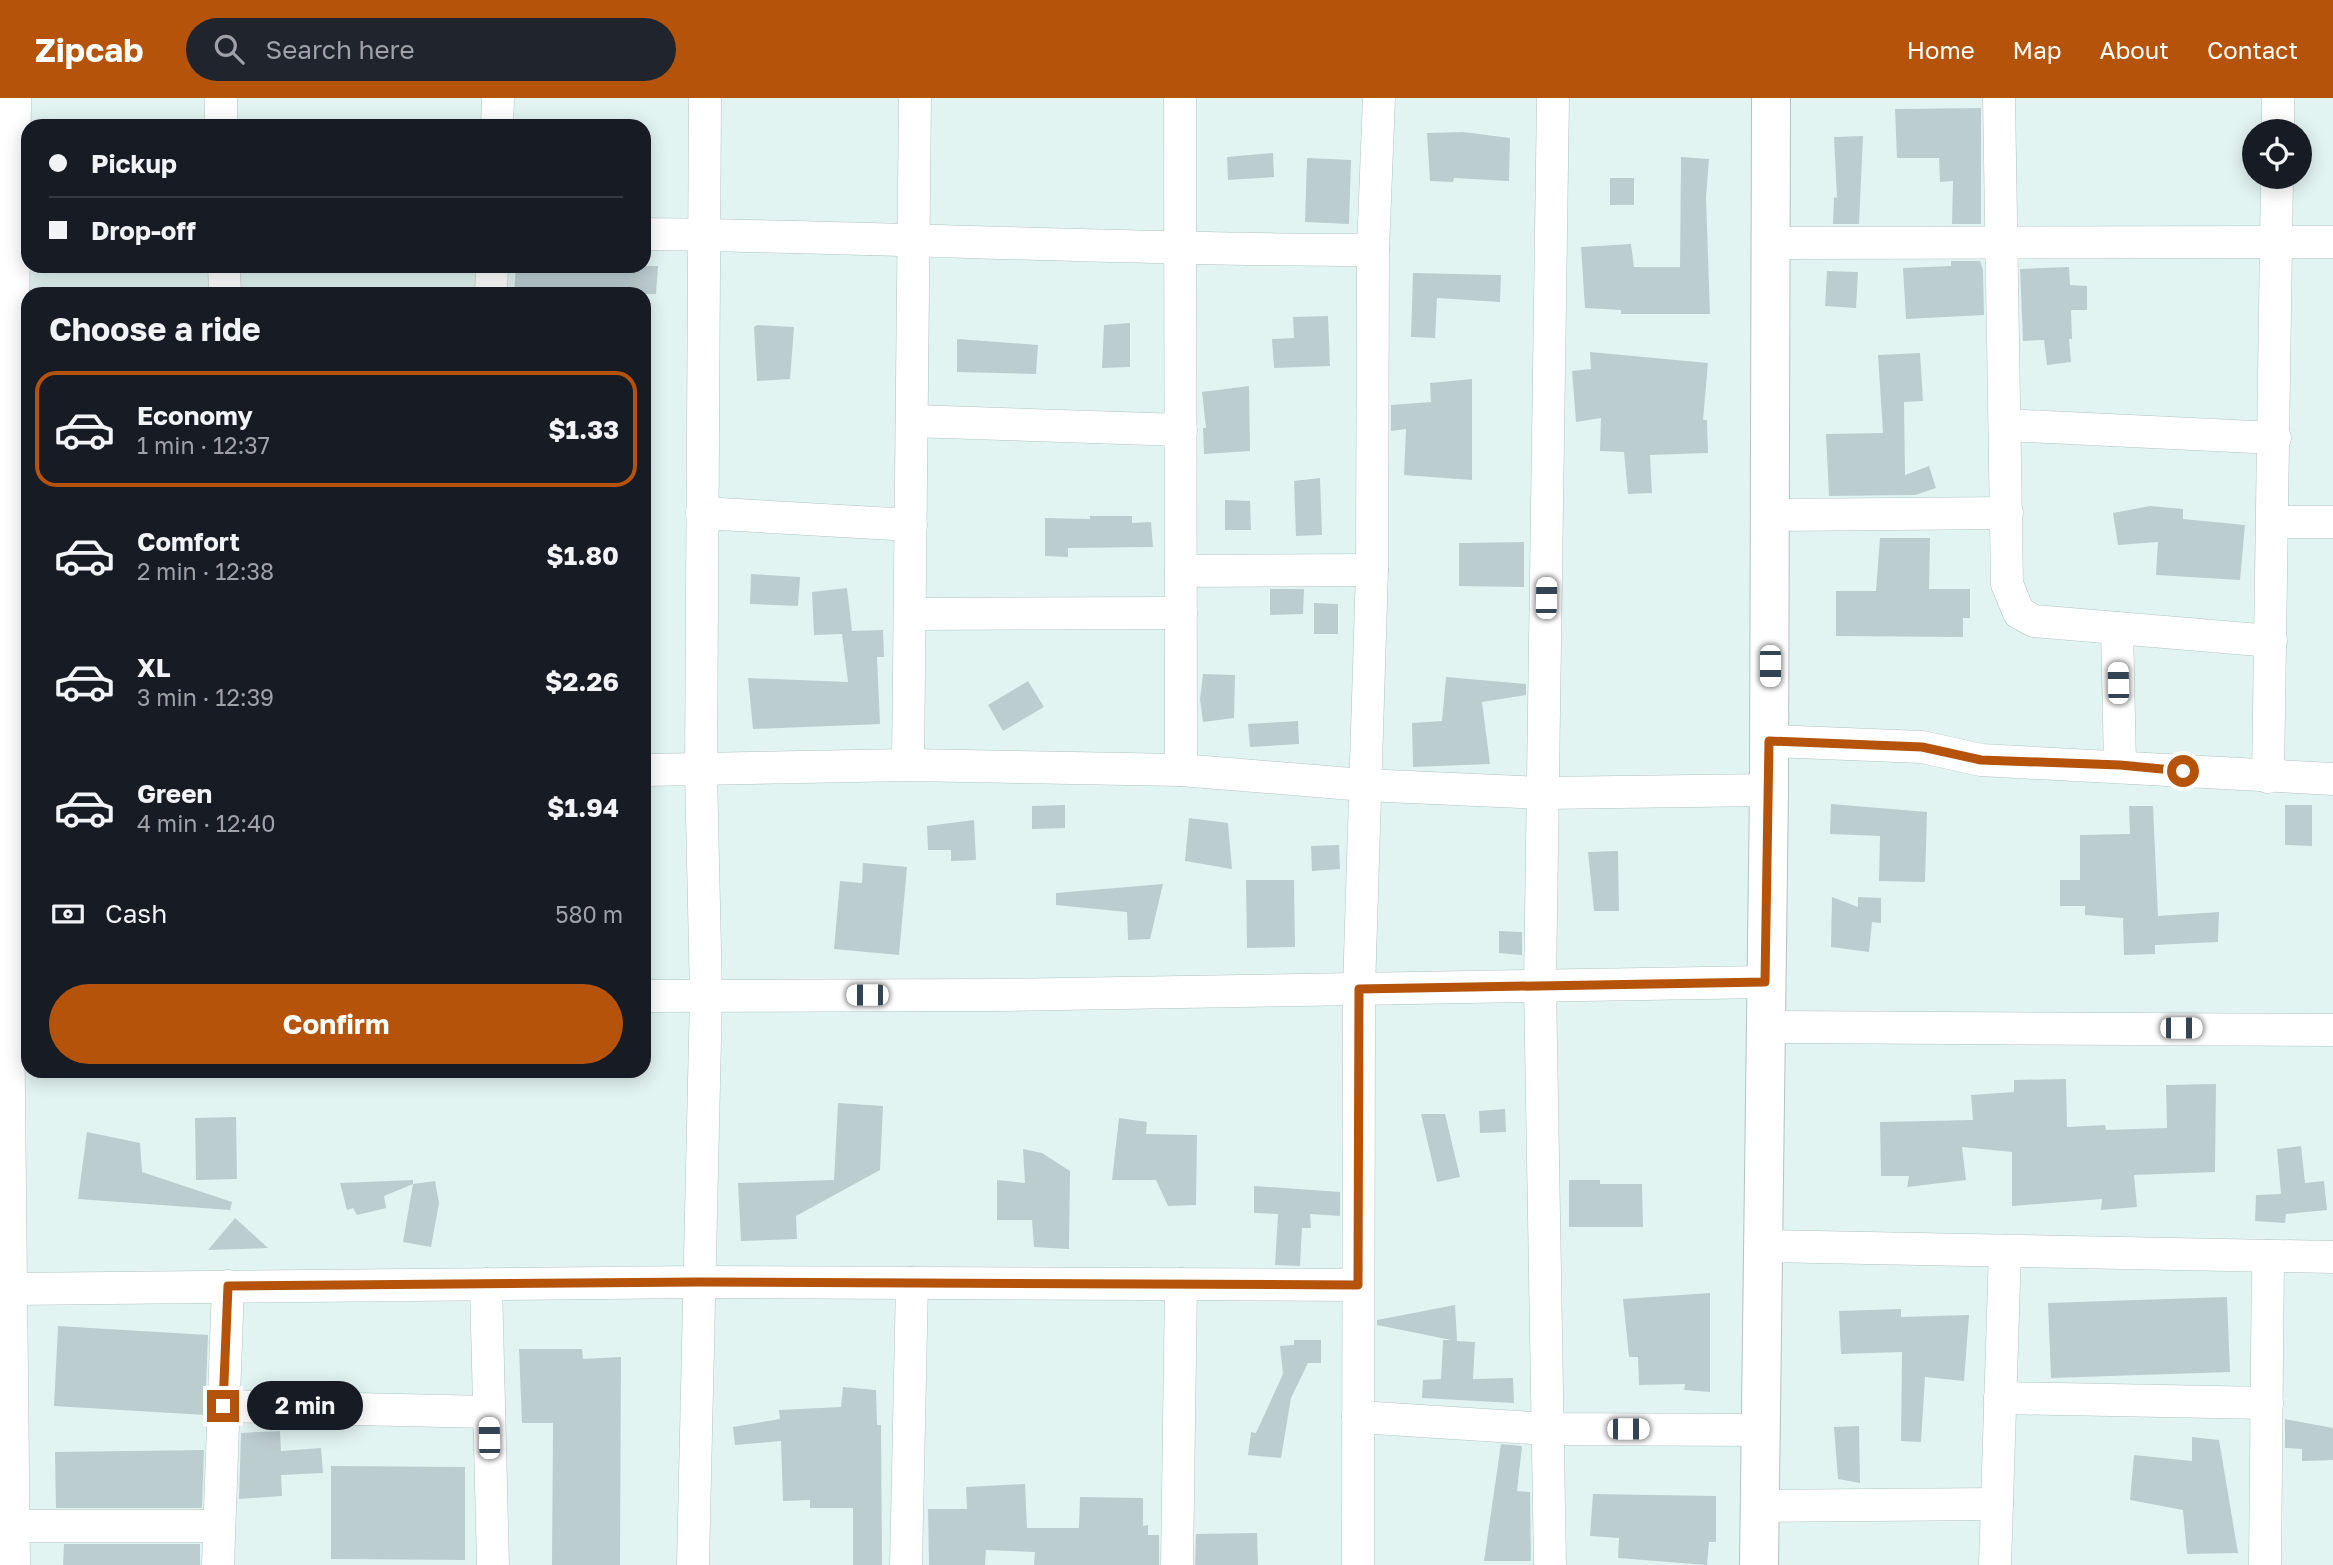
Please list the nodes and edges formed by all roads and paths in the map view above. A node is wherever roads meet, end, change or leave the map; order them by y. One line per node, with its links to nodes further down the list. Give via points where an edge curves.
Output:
1 (15, 98): 25 (street)
2 (221, 98): 12 (street)
3 (498, 98): 13 (street)
4 (705, 98): 17 (street)
5 (915, 98): 18 (street)
6 (1180, 98): 23 (street)
7 (1379, 98): 24 (street)
8 (1553, 98): 54 (street)
9 (1771, 98): 20 (main road)
10 (1999, 98): 22 (street)
11 (2278, 98): 14 (street)
12 (220, 119)
13 (497, 119)
14 (2278, 119)
15 (2277, 189): 21 (street)
16 (651, 234): 17 (street)
17 (703, 234): 18 (street); 30 (street)
18 (914, 238): 23 (street); 26 (street)
19 (2333, 242): 21 (street)
20 (1772, 243): 22 (street); 32 (main road)
21 (2277, 243): 22 (street); 29 (street)
22 (2001, 245): 27 (street)
23 (1181, 250): 24 (street); 28 (street)
24 (1373, 250): 37 (street)
25 (13, 253): 35 (street)
26 (912, 421): 28 (street); 36 (street)
27 (2005, 425): 29 (street); 31 (street)
28 (1181, 430): 38 (street)
29 (2275, 438): 33 (street)
30 (702, 513): 36 (street); 49 (street)
31 (2007, 513): 32 (street); 41 (street, via 2007,584 2019,613 2034,621)
32 (1771, 515): 43 (main road)
33 (2274, 522): 34 (street); 42 (street)
34 (2333, 522)
35 (13, 524): 44 (street)
36 (911, 525): 40 (street)
37 (1371, 570): 38 (street); 52 (street)
38 (1181, 571): 39 (street)
39 (1181, 613): 40 (street); 48 (street)
40 (910, 614): 45 (street)
41 (2117, 628): 42 (street); 46 (street)
42 (2271, 641): 50 (street)
43 (1769, 741): 46 (street, via 1922,747 1981,760); 53 (main road)
44 (19, 762): 60 (street)
45 (908, 765): 48 (street); 49 (street)
46 (2120, 765): 50 (street)
47 (651, 770): 49 (street)
48 (1181, 770): 52 (street)
49 (701, 771): 58 (street)
50 (2268, 777): 51 (street)
51 (2333, 779)
52 (1364, 785): 54 (street); 57 (street)
53 (1769, 790): 54 (street); 55 (main road)
54 (1543, 793): 56 (street)
55 (1765, 982): 56 (street); 61 (main road)
56 (1539, 984): 57 (street); 80 (street)
57 (1359, 989): 58 (street); 71 (street)
58 (706, 995): 59 (street); 67 (street)
59 (651, 996)
60 (12, 1004): 73 (street)
61 (1764, 1027): 62 (street); 63 (main road)
62 (2333, 1030)
63 (1762, 1246): 64 (street); 81 (main road)
64 (2005, 1251): 65 (street); 75 (street)
65 (2268, 1256): 66 (street); 76 (street)
66 (2333, 1257)
67 (699, 1282): 68 (street); 69 (street); 90 (street)
68 (912, 1283): 70 (street); 91 (street)
69 (486, 1284): 72 (street); 78 (street)
70 (1181, 1284): 71 (street); 92 (street)
71 (1358, 1285): 79 (street)
72 (228, 1286): 73 (street); 77 (street)
73 (11, 1289): 74 (street)
74 (6, 1358): 82 (street)
75 (2000, 1398): 76 (street); 83 (street)
76 (2266, 1403): 97 (street)
77 (223, 1406): 78 (street); 86 (street)
78 (489, 1412): 89 (street)
79 (1358, 1417): 80 (street); 93 (street)
80 (1548, 1429): 81 (street); 94 (street)
81 (1760, 1430): 84 (main road)
82 (7, 1489): 85 (street)
83 (1997, 1504): 84 (street); 96 (street)
84 (1759, 1506): 95 (main road)
85 (14, 1526): 86 (street); 87 (street)
86 (219, 1526): 88 (street)
87 (14, 1565)
88 (218, 1565)
89 (493, 1565)
90 (692, 1565)
91 (906, 1565)
92 (1178, 1565)
93 (1358, 1565)
94 (1550, 1565)
95 (1759, 1565)
96 (1995, 1565)
97 (2264, 1565)

